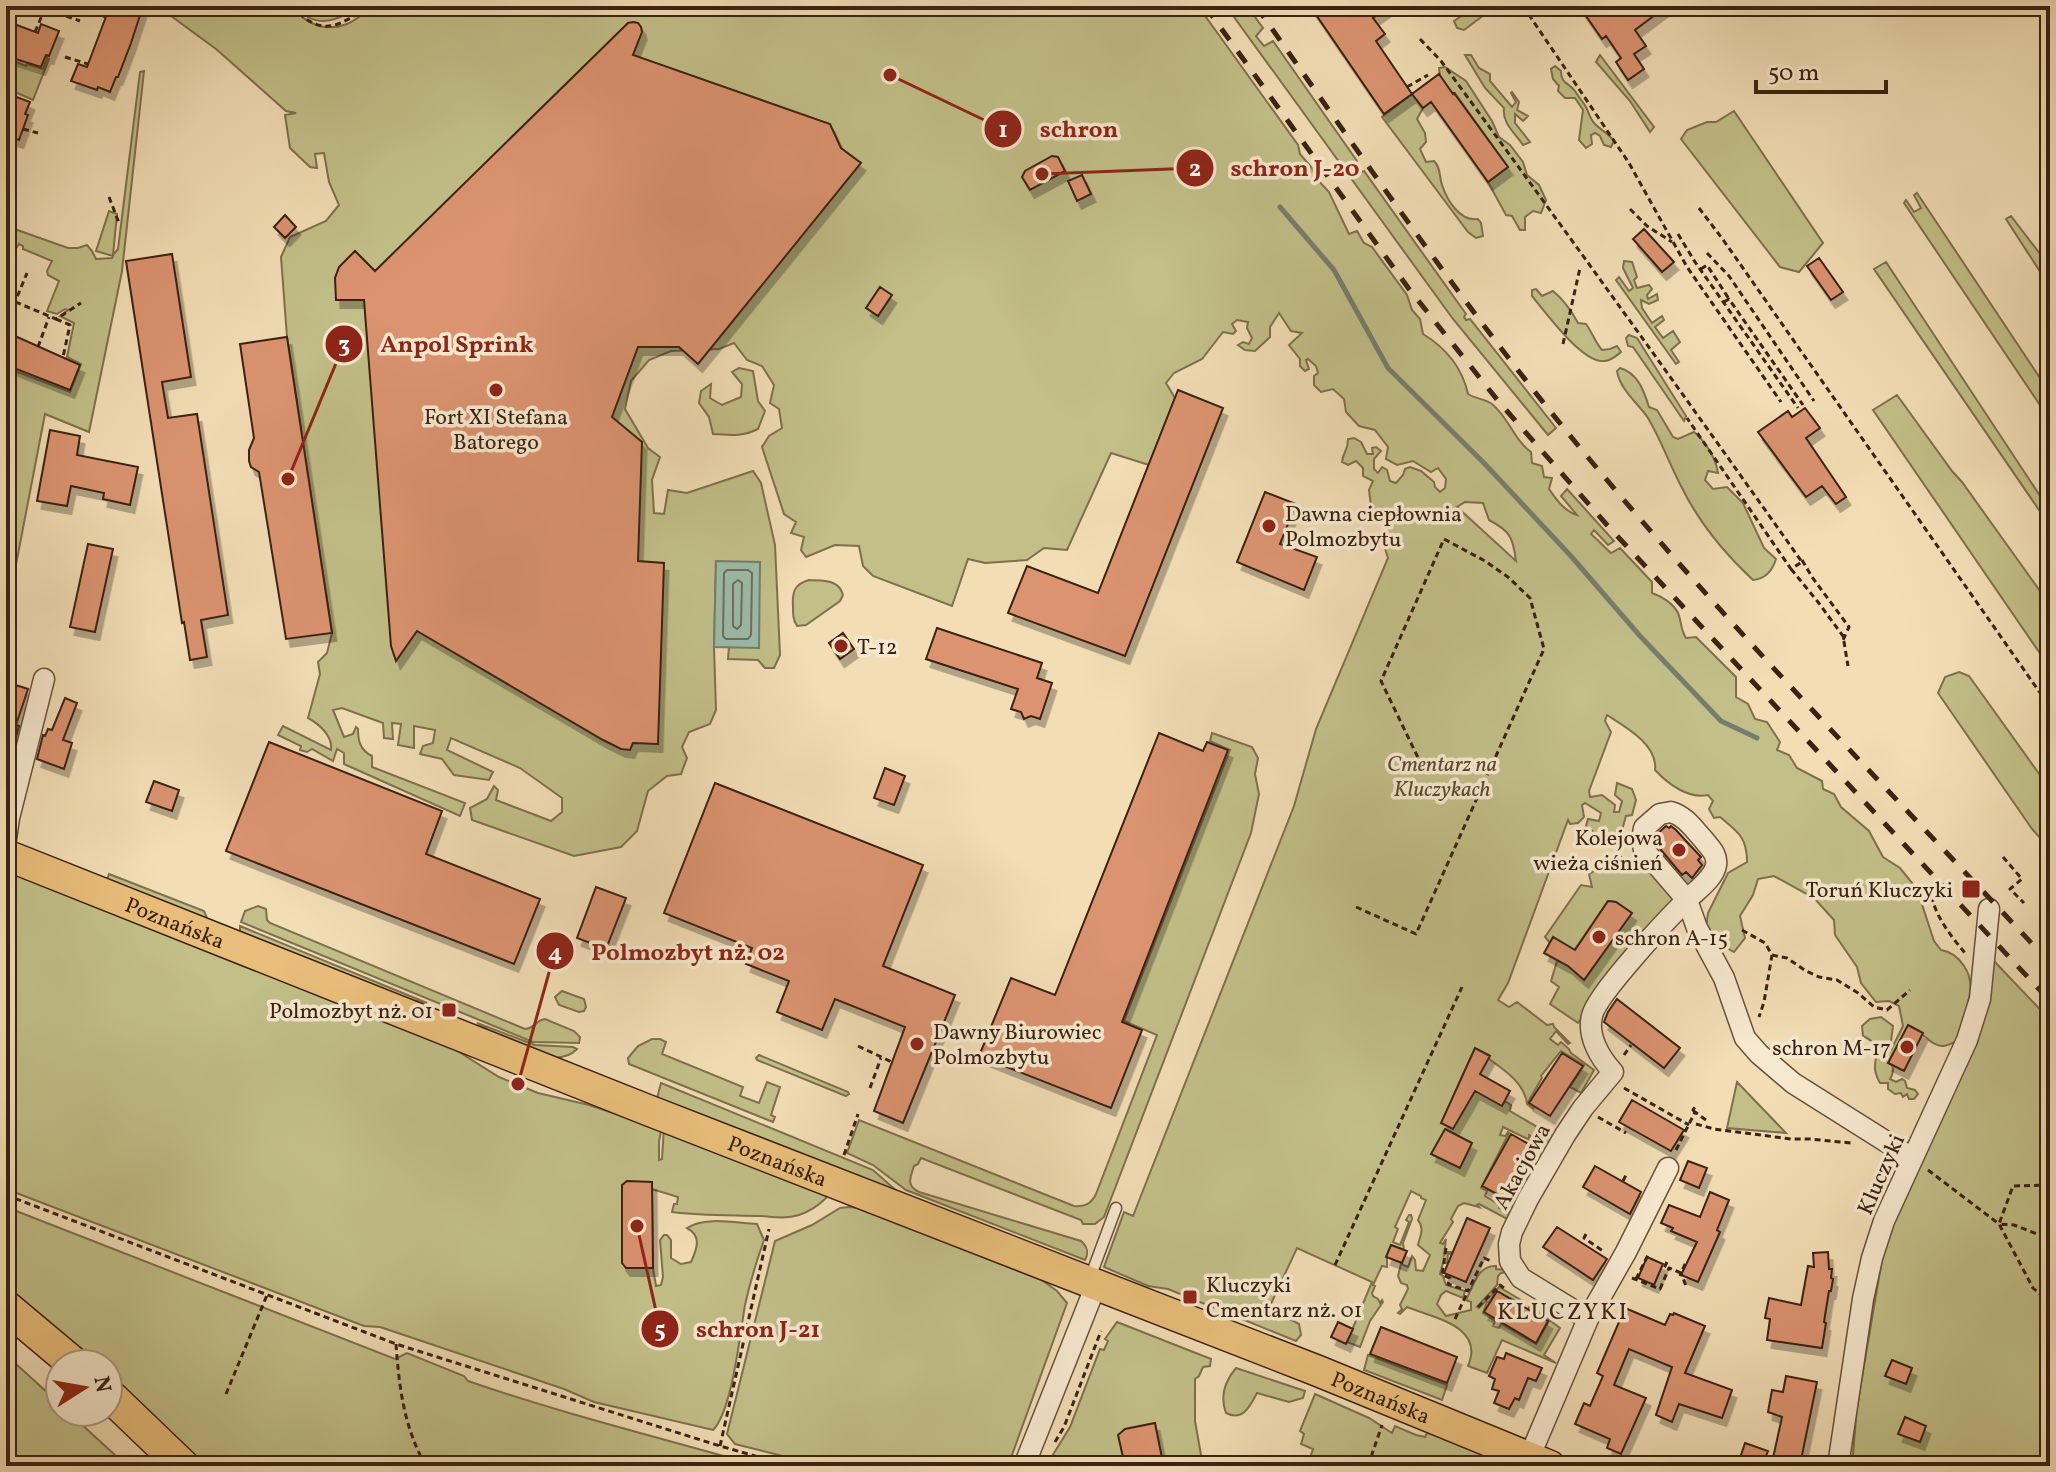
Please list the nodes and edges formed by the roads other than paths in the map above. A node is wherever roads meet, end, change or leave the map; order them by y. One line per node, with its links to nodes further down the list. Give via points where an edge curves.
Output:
1 (44, 679): 2 (street)
2 (6, 839)
3 (6, 855): 9 (main road, Poznańska)
4 (1694, 893): 4 (street, via 1715,870 1716,857 1681,816 1665,812 1642,833 1644,850); 6 (street, via 1697,928 1724,978 1745,1038 1793,1083); 11 (street, Akacjowa, via 1593,1011 1595,1043 1613,1072 1565,1135 1512,1232 1510,1261 1521,1278)
5 (1989, 909): 6 (street, Kluczyki, via 1980,999 1967,1040)
6 (1912, 1158): 17 (street, Kluczyki, via 1869,1268)
7 (1668, 1168): 11 (street)
8 (1116, 1208): 9 (lane)
9 (1092, 1284): 14 (main road, Poznańska); 16 (street)
10 (6, 1307): 12 (highway)
11 (1588, 1319): 14 (street)
12 (55, 1348)
13 (124, 1409): 15 (highway)
14 (1540, 1462)
15 (183, 1466)
16 (1024, 1466)
17 (1838, 1466)

